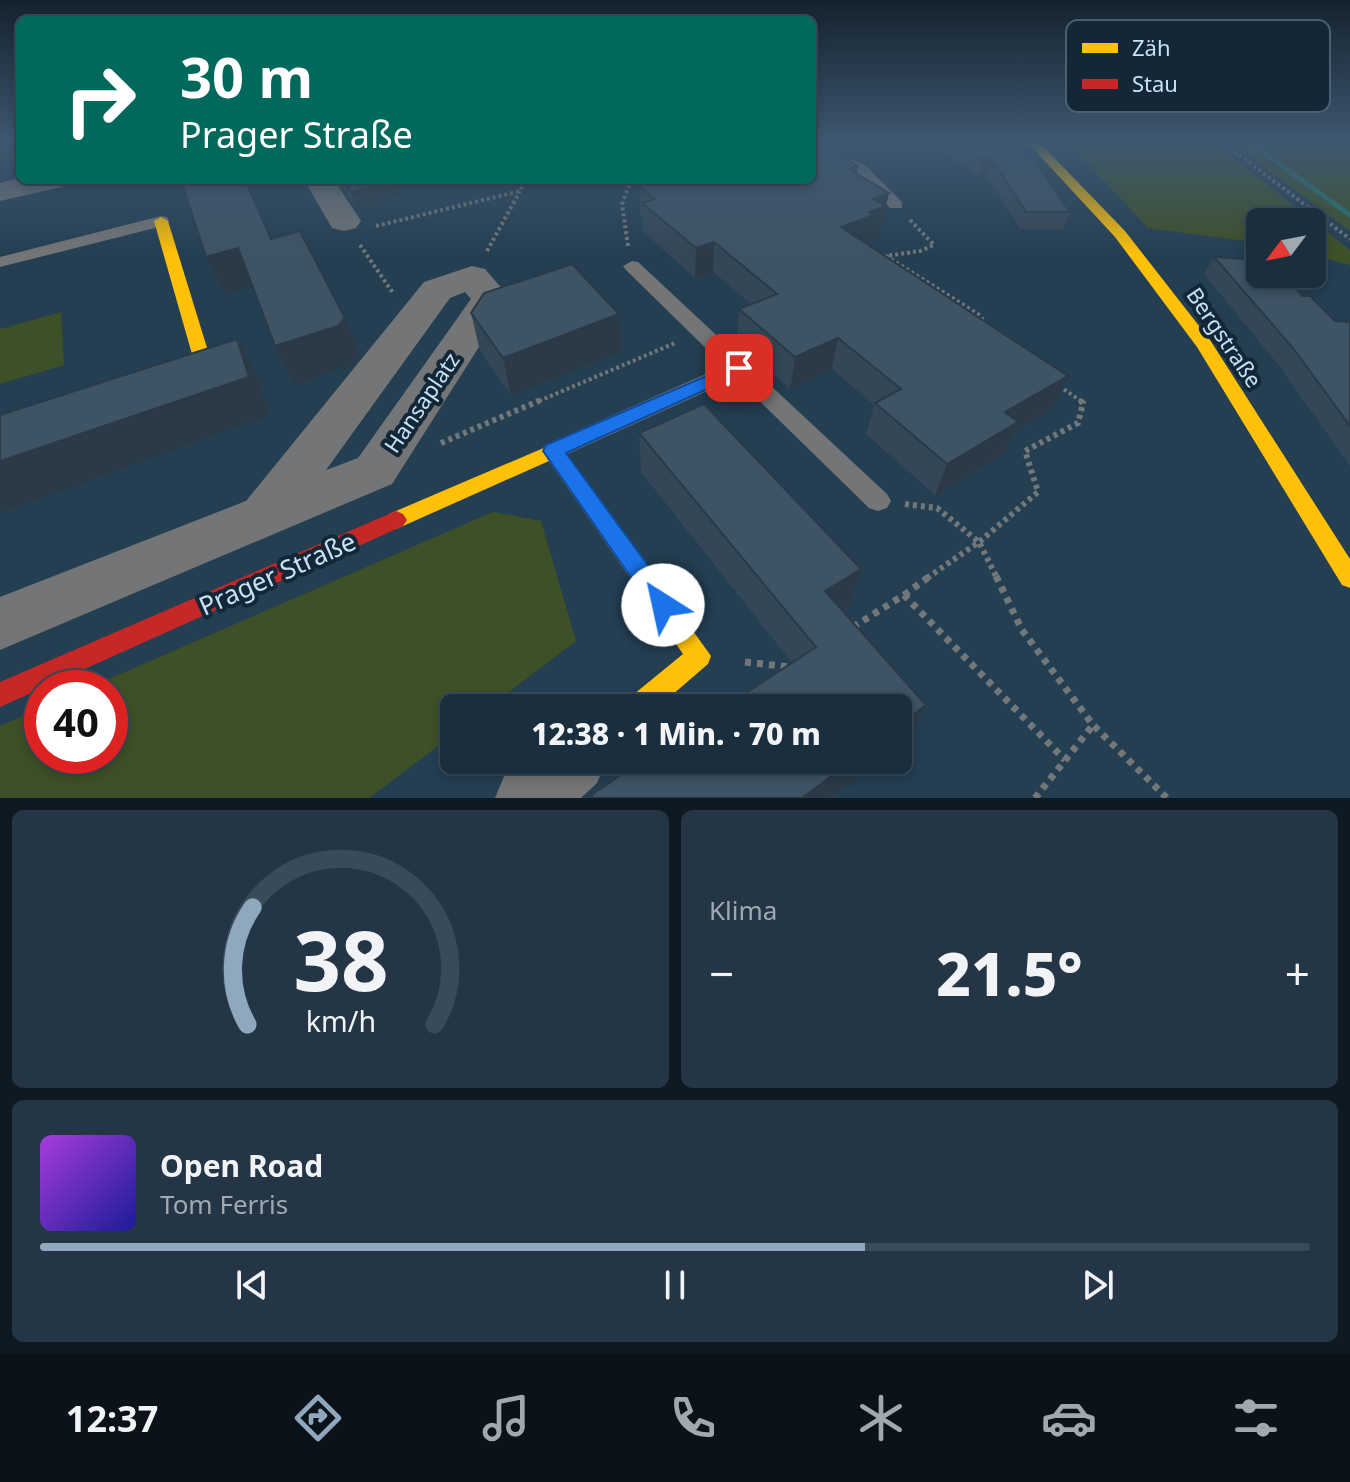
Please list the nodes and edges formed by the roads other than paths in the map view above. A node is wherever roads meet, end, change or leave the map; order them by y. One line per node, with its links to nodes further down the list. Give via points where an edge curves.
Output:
1 (876, 181): 6 (lane)
2 (1070, 181): 16 (street, Bergstraße, via 1120,234 1204,344)
3 (34, 184): 5 (street)
4 (321, 184): 8 (street)
5 (0, 192)
6 (896, 205)
7 (161, 221): 9 (lane); 12 (street, via 203,364)
8 (344, 221)
9 (0, 262)
10 (632, 266): 11 (lane)
11 (739, 368): 13 (lane, Prager Straße); 14 (lane)
12 (145, 383)
13 (553, 451): 18 (street, via 699,656); 19 (street, Prager Straße)
14 (878, 501)
15 (265, 515): 15 (street, Hansaplatz, via 437,290 472,277 491,298 375,471); 17 (street, Hansaplatz)
16 (1350, 578)
17 (0, 624)
18 (654, 694)
19 (0, 695)
20 (557, 774): 21 (street)
21 (529, 798)

